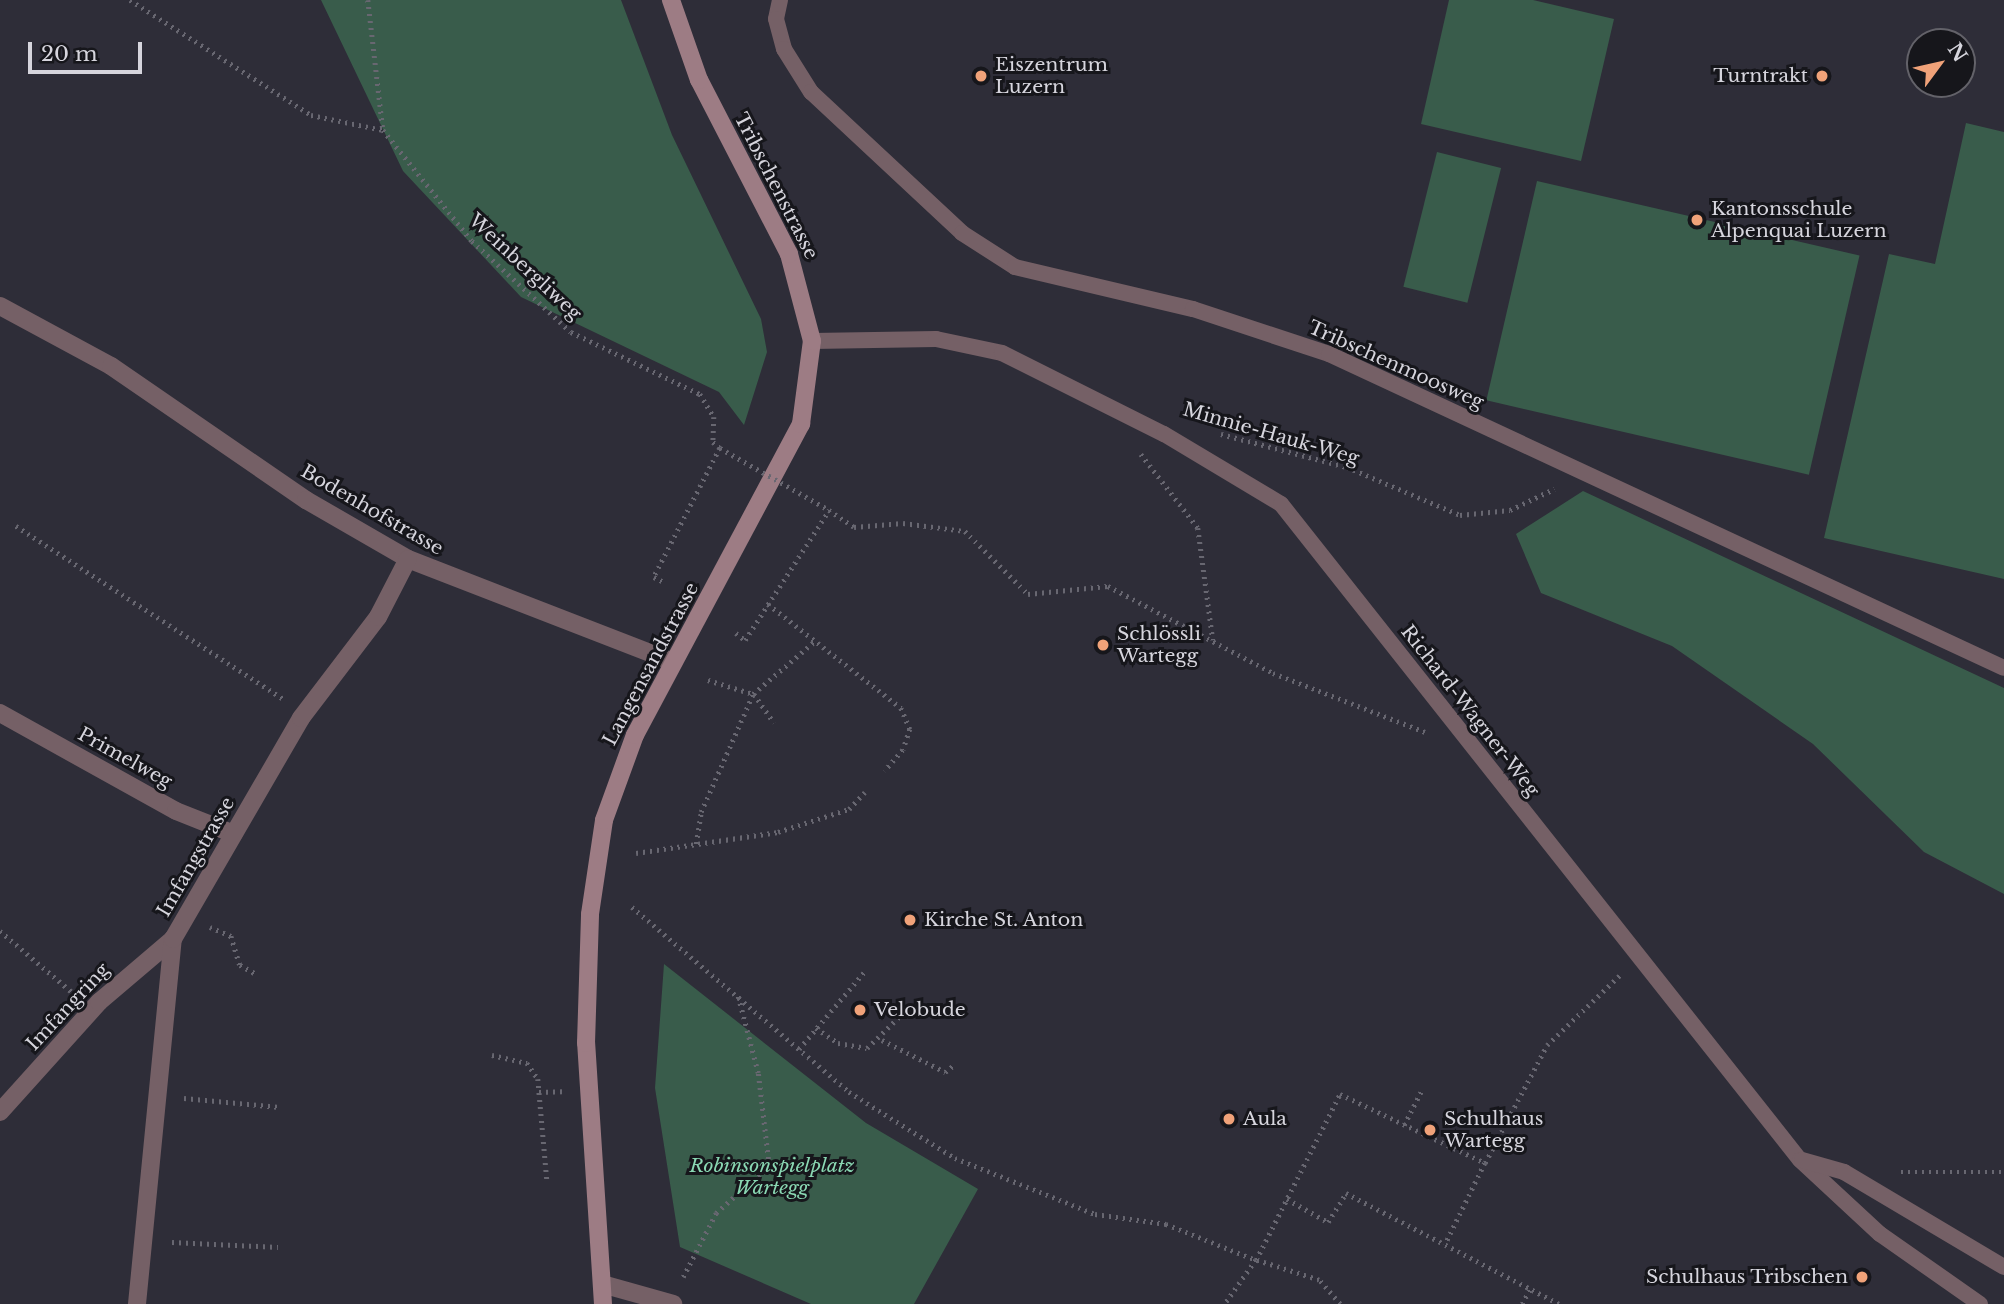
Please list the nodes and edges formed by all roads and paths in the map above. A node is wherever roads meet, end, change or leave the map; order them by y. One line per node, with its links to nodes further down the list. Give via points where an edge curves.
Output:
1 (130, 0): 5 (path, via 311,115)
2 (368, 0): 5 (path)
3 (671, 0): 7 (street, Tribschenstrasse, via 699,80 789,254)
4 (780, 0): 12 (lane, Tribschenmoosweg, via 776,19 784,49 811,92 962,233 1015,267 1193,309 1329,355)
5 (383, 130): 11 (path, Weinbergliweg, via 472,241 571,331 700,394 714,417 713,442)
6 (0, 306): 15 (street, Bodenhofstrasse, via 111,366 306,500)
7 (813, 341): 8 (street, Tribschenstrasse); 28 (lane, Richard-Wagner-Weg, via 936,339 1002,353 1164,434 1281,504)
8 (807, 397): 21 (street, Langensandstrasse, via 783,465)
9 (1205, 430): 12 (path, Minnie-Hauk-Weg, via 1347,467 1460,515 1510,510)
10 (1131, 441): 19 (path, via 1198,528)
11 (720, 448): 13 (path, bridge); 16 (path, via 654,577)
12 (1586, 473): 22 (lane, Tribschenmoosweg)
13 (829, 510): 17 (path); 19 (path, via 854,527 903,523 965,531 1028,594 1108,586)
14 (16, 526): 26 (path)
15 (408, 559): 21 (street, Bodenhofstrasse); 26 (street, Imfangstrasse, via 378,617)
16 (666, 583)
17 (768, 604): 18 (path, via 745,639); 20 (path)
18 (736, 633)
19 (1213, 640): 28 (path, via 1273,673)
20 (815, 641): 24 (path); 29 (path, via 901,708 910,729 903,750)
21 (674, 662): 66 (street, Langensandstrasse, via 625,756 604,820 590,914 586,1043)
22 (2004, 668)
23 (708, 680): 24 (path)
24 (753, 694): 27 (path); 32 (path, via 701,812)
25 (0, 713): 31 (street, Primelweg, via 176,811)
26 (304, 713): 31 (street, Imfangstrasse)
27 (774, 723)
28 (1473, 750): 38 (lane, Richard-Wagner-Weg)
29 (885, 771)
30 (865, 792): 32 (path, via 849,809 778,832)
31 (234, 834): 35 (street, Imfangstrasse)
32 (695, 844): 33 (path)
33 (636, 853)
34 (632, 908): 41 (path)
35 (184, 920): 37 (street, Imfangstrasse); 40 (path, via 226,932 240,965)
36 (0, 931): 42 (path)
37 (173, 939): 42 (street, Imfangring); 68 (street, Imfangstrasse)
38 (1639, 957): 54 (lane, Richard-Wagner-Weg); 55 (path, via 1547,1045)
39 (864, 972): 44 (path)
40 (256, 974)
41 (737, 994): 46 (path); 65 (path, via 758,1073 769,1166 716,1213)
42 (92, 1009): 52 (street, Imfangring)
43 (903, 1013): 45 (path)
44 (816, 1028): 45 (path, via 838,1043 867,1048); 46 (path)
45 (881, 1040): 48 (path, via 945,1072)
46 (799, 1049): 63 (path, via 849,1092 956,1158 1095,1214 1166,1224)
47 (492, 1055): 58 (path, via 527,1063 538,1080)
48 (954, 1065)
49 (1422, 1090): 53 (path)
50 (180, 1097): 51 (path)
51 (280, 1107)
52 (0, 1111)
53 (1404, 1125): 55 (path); 59 (path, via 1340,1094)
54 (1800, 1160): 64 (lane, via 1844,1172); 75 (lane, Richard-Wagner-Weg, via 1880,1234)
55 (1485, 1163): 61 (path)
56 (1897, 1172): 57 (path)
57 (2004, 1172)
58 (547, 1180)
59 (1287, 1199): 61 (path, via 1328,1222 1346,1193); 63 (path)
60 (164, 1242): 62 (path)
61 (1445, 1245): 67 (path)
62 (278, 1247)
63 (1256, 1260): 71 (path); 72 (path, via 1320,1280)
64 (2004, 1267)
65 (683, 1278)
66 (602, 1284): 69 (street, Langensandstrasse); 70 (street)
67 (1530, 1289): 73 (path); 74 (path)
68 (137, 1304)
69 (603, 1304)
70 (673, 1304)
71 (1225, 1304)
72 (1340, 1304)
73 (1522, 1304)
74 (1559, 1304)
75 (1980, 1304)

